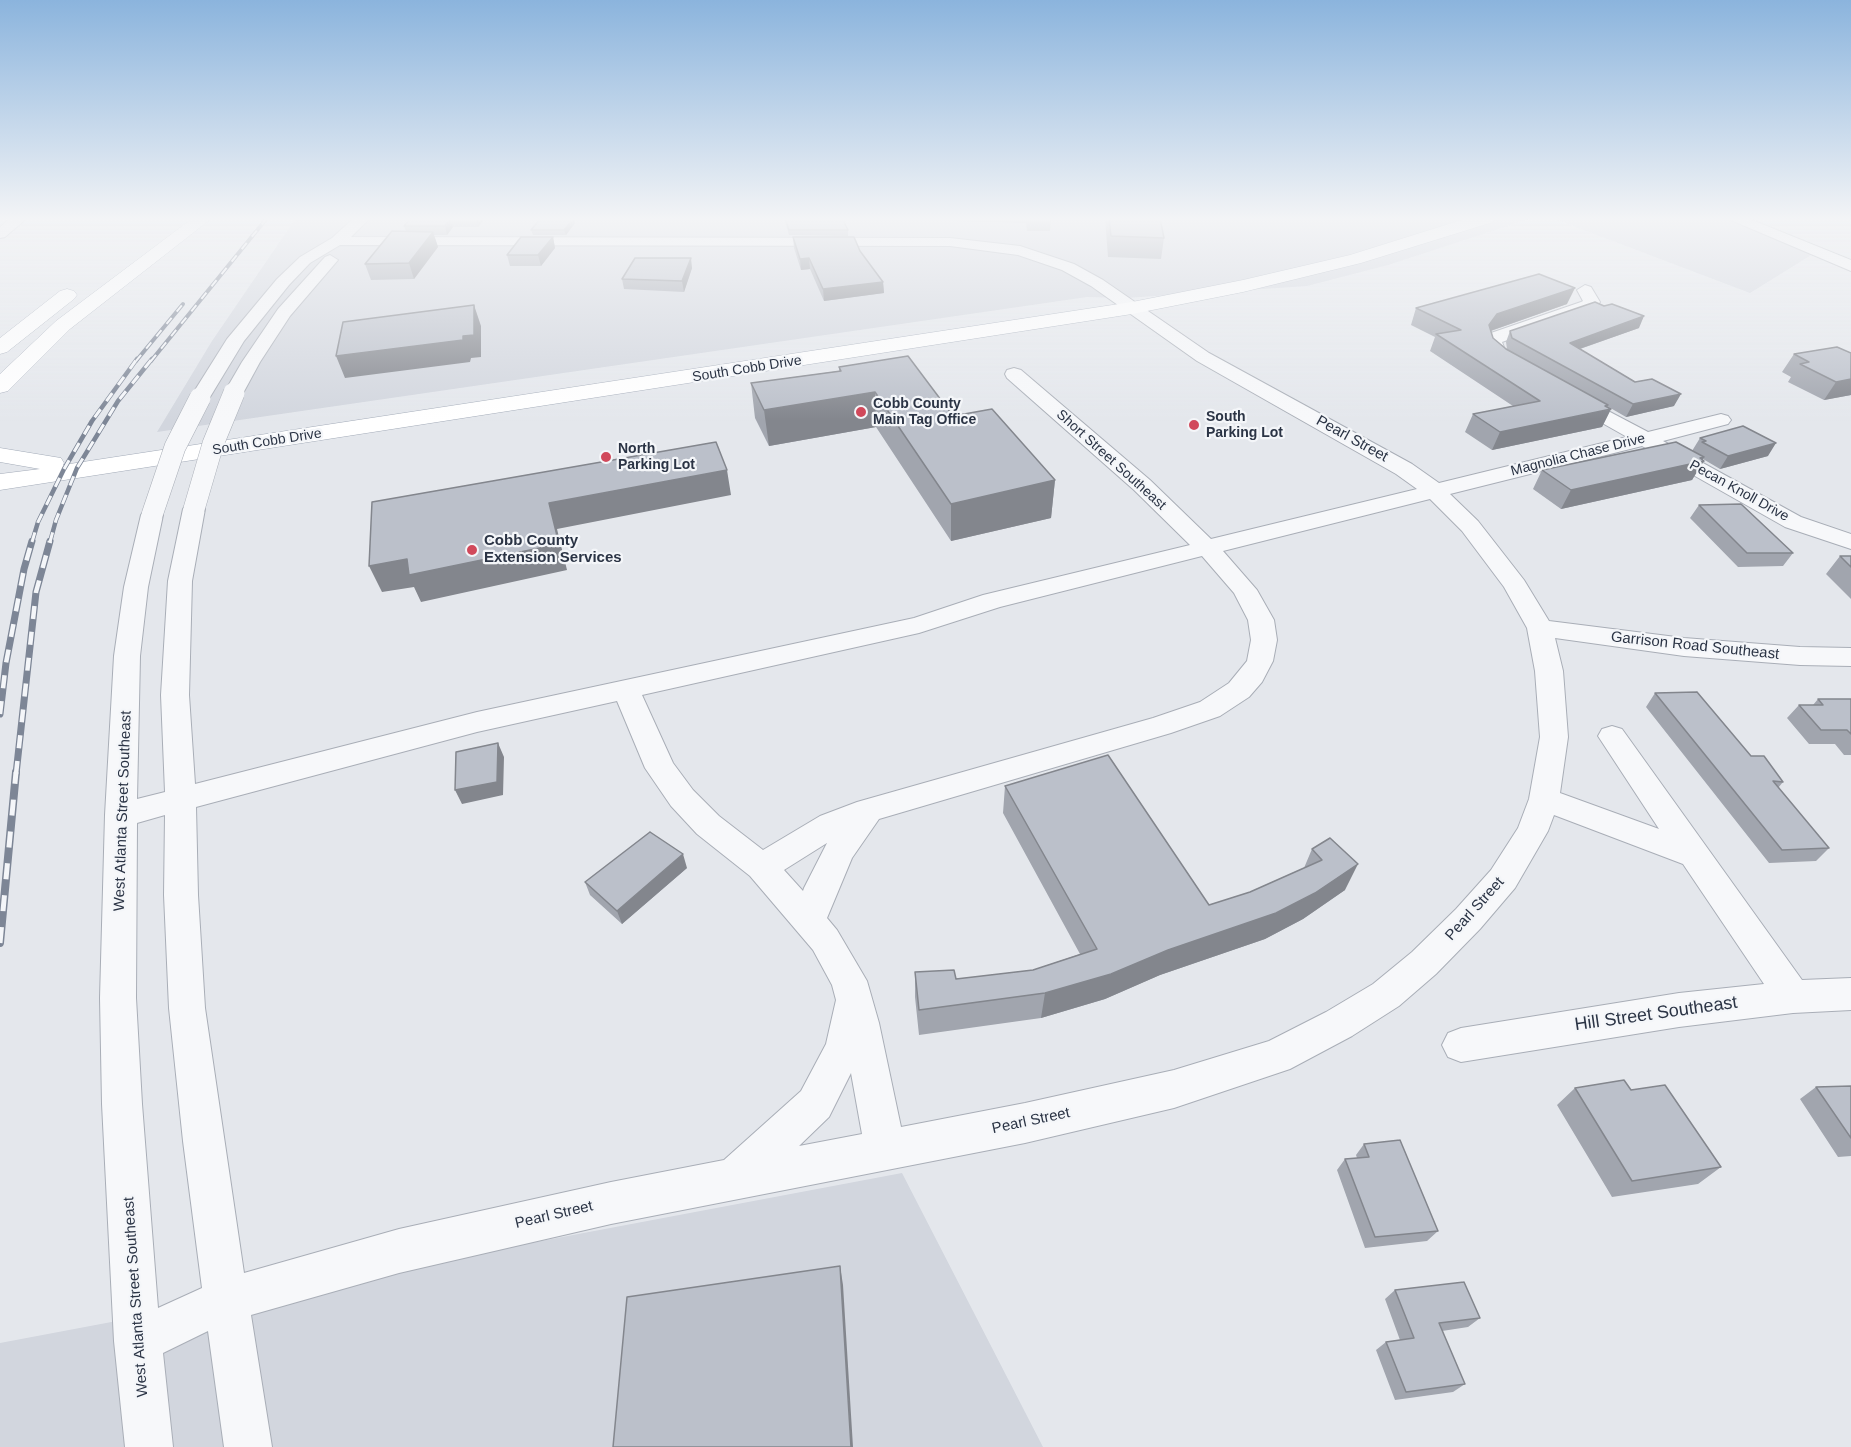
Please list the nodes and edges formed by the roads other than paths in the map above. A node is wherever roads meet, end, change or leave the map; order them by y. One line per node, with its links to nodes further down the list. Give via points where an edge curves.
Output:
1 (82, 286): 9 (main road)
2 (116, 286): 12 (main road, via 63,325)
3 (280, 286): 29 (street, West Atlanta Street Southeast, bridge, via 236,339 200,398 175,447 152,515 130,623)
4 (308, 286): 26 (street, West Atlanta Street Southeast, bridge, via 251,362 234,393 213,444 194,509 180,581 176,650)
5 (1100, 286): 8 (street, Pearl Street)
6 (1245, 286): 8 (main road, South Cobb Drive)
7 (1586, 290): 11 (street, via 1592,302 1587,306 1503,333 1493,341 1497,353)
8 (1132, 308): 17 (main road, South Cobb Drive); 19 (street, Pearl Street, via 1203,357 1375,451)
9 (0, 348)
10 (1014, 374): 21 (street, Short Street Southeast, via 1142,485)
11 (1535, 376)
12 (0, 386)
13 (1555, 388): 15 (street, Pecan Knoll Drive)
14 (1720, 420): 15 (street, Magnolia Chase Drive)
15 (1644, 438): 19 (street, Magnolia Chase Drive); 20 (street, Pecan Knoll Drive, via 1792,522)
16 (0, 455): 17 (main road)
17 (102, 466): 18 (main road, South Cobb Drive)
18 (0, 482)
19 (1435, 491): 21 (street, Magnolia Chase Drive); 22 (street, Pearl Street, via 1485,543)
20 (1851, 542)
21 (1207, 548): 24 (street, Magnolia Chase Drive, via 992,601 919,626); 28 (street, Short Street Southeast, via 1254,604 1264,640 1252,676 1233,695 1210,709 1161,726)
22 (1540, 628): 23 (street, Garrison Road Southeast, via 1684,646); 27 (street, Pearl Street, via 1549,671 1554,737)
23 (1851, 657)
24 (626, 689): 26 (street, Magnolia Chase Drive, via 477,722); 31 (street, via 660,768 682,798 708,825)
25 (1612, 736): 30 (street)
26 (181, 798): 29 (street, Magnolia Chase Drive); 39 (street, West Atlanta Street Southeast, via 187,1008)
27 (1544, 799): 30 (street); 37 (street, Pearl Street, via 1532,831 1503,879 1468,920 1386,995 1339,1024 1276,1056 1207,1080 1025,1123)
28 (868, 810): 31 (street, Short Street Southeast, via 831,825); 32 (street, via 839,850)
29 (121, 815): 40 (street, West Atlanta Street Southeast, via 119,1018)
30 (1695, 855): 34 (street)
31 (762, 867): 32 (street)
32 (809, 921): 35 (street, via 849,981)
33 (1851, 994): 34 (street, Hill Street Southeast)
34 (1793, 996): 36 (street, Hill Street Southeast)
35 (854, 998): 37 (street); 38 (street, via 844,1048 815,1104)
36 (1461, 1045)
37 (885, 1150): 38 (street, Pearl Street)
38 (738, 1177): 39 (street, Pearl Street, via 399,1251)
39 (226, 1300): 40 (street, Pearl Street); 42 (street, West Atlanta Street Southeast)
40 (137, 1341): 41 (street, West Atlanta Street Southeast)
41 (149, 1447)
42 (248, 1447)

